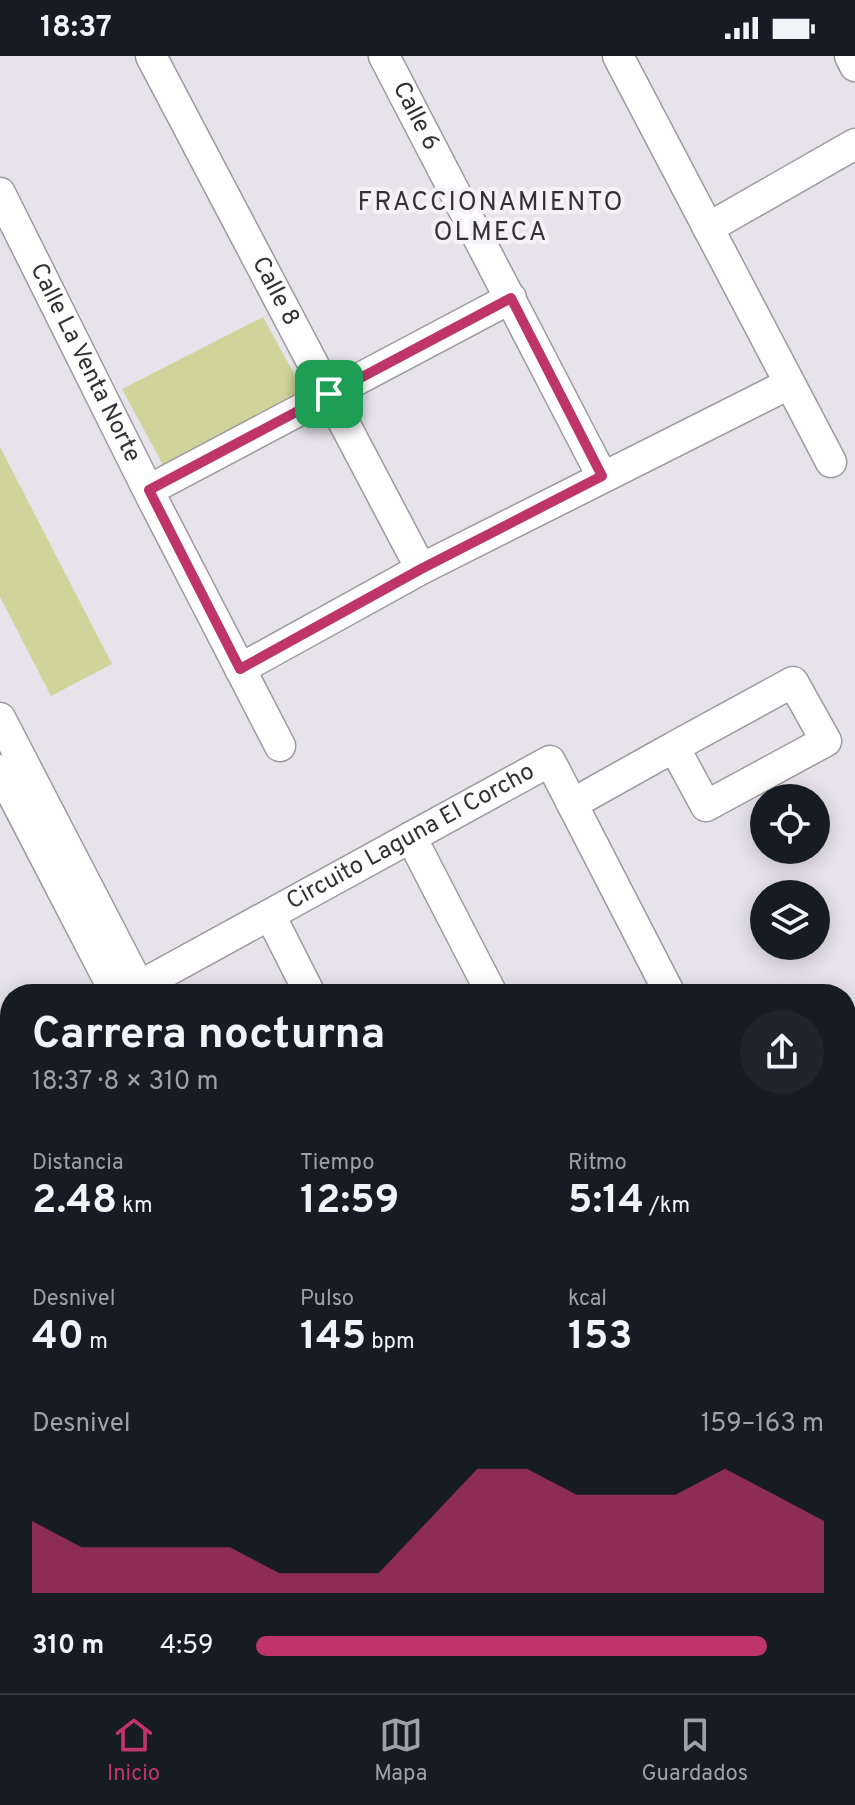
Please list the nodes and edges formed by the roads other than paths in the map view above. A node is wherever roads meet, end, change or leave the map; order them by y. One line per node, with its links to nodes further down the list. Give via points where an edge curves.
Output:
1 (151, 56): 11 (street, Calle 8)
2 (384, 56): 9 (street, Calle 6)
3 (618, 56): 8 (street)
4 (850, 56): 5 (street)
5 (855, 66)
6 (855, 144): 8 (street)
7 (0, 193): 14 (street, Calle La Venta Norte)
8 (708, 228): 10 (street)
9 (511, 298): 11 (street); 13 (street, Calle 6)
10 (789, 384): 12 (street); 13 (street)
11 (329, 394): 14 (street); 15 (street, Calle 8)
12 (831, 462)
13 (602, 476): 15 (street)
14 (149, 490): 16 (street, Calle La Venta Norte)
15 (421, 569): 16 (street)
16 (240, 669): 18 (street, Calle La Venta Norte)
17 (0, 718): 25 (street)
18 (280, 746)
19 (674, 747): 19 (street, via 706,806 826,741 793,682); 21 (street)
20 (0, 770): 24 (street)
21 (572, 804): 22 (street, Circuito Laguna El Corcho, via 550,761); 29 (street, Circuito Laguna El Corcho)
22 (411, 837): 23 (street, Circuito Laguna El Corcho); 28 (street)
23 (270, 915): 26 (street, Circuito Laguna El Corcho); 27 (street)
24 (126, 984)
25 (127, 984)
26 (145, 984)
27 (305, 984)
28 (487, 984)
29 (665, 984)

